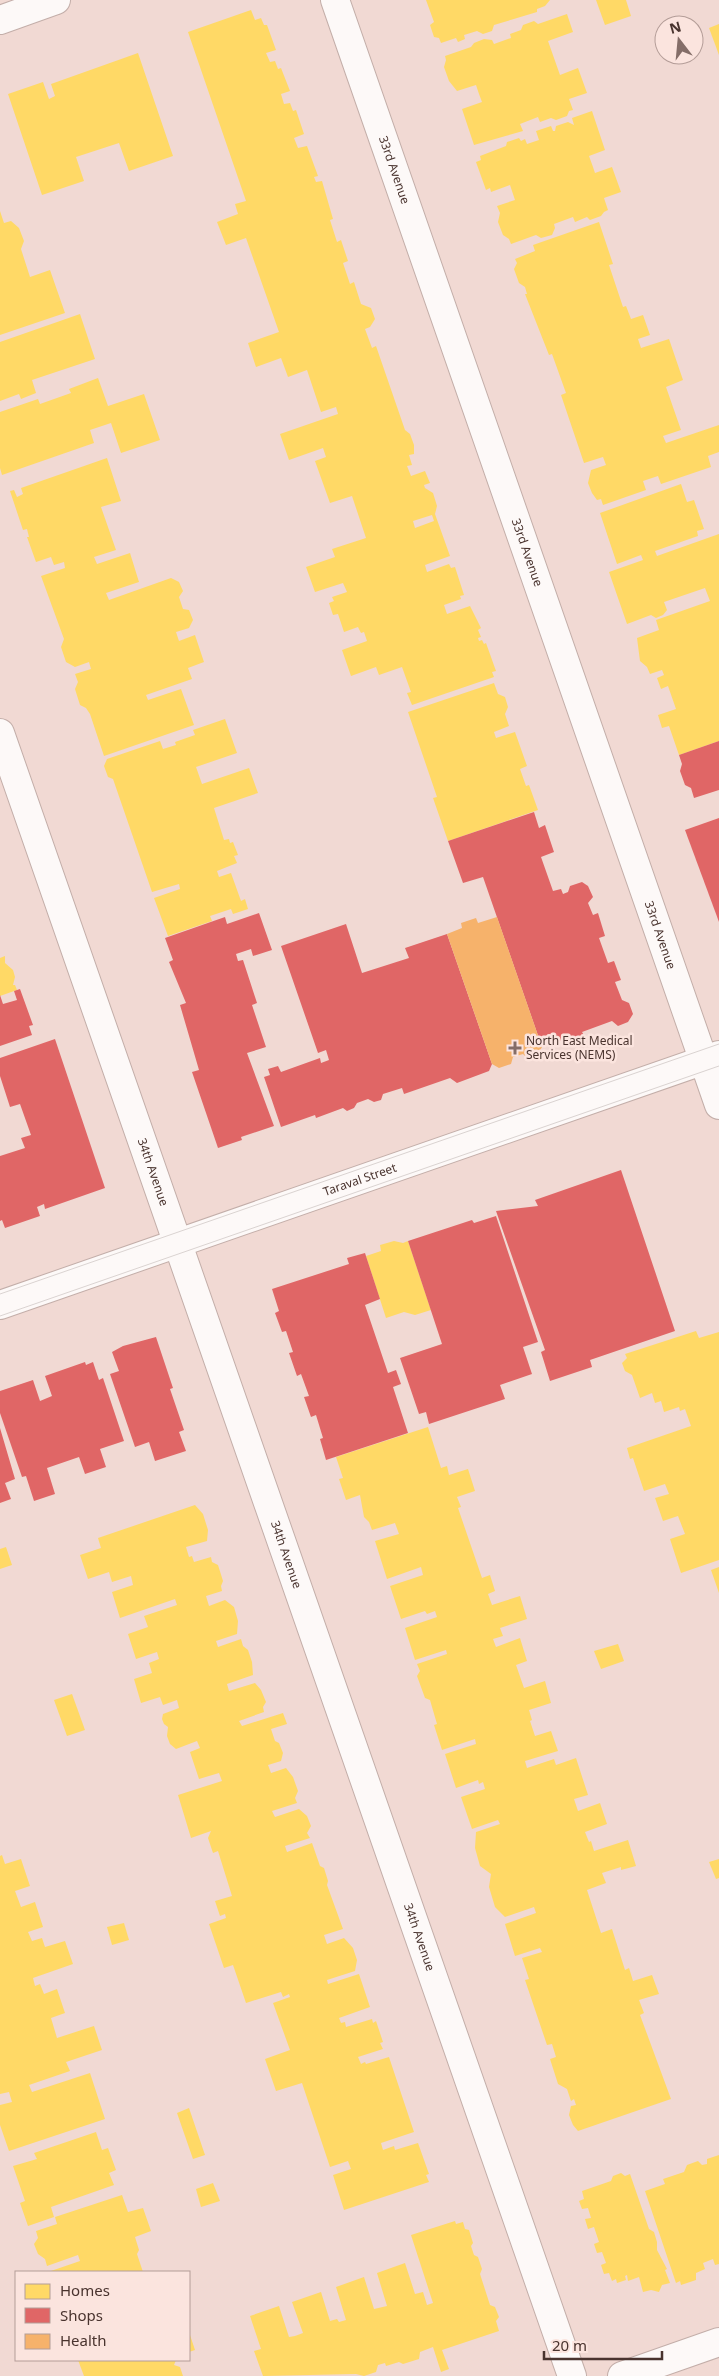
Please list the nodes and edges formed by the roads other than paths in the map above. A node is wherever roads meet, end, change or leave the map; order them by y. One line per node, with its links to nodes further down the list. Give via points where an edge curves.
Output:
1 (56, 0): 3 (street)
2 (335, 0): 5 (street, 33rd Avenue)
3 (0, 20)
4 (0, 733): 7 (street, 34th Avenue)
5 (711, 1057): 6 (street, 33rd Avenue); 7 (street, Taraval Street)
6 (719, 1105)
7 (177, 1243): 8 (street, Taraval Street); 10 (street, 34th Avenue)
8 (0, 1305)
9 (719, 2342): 11 (street)
10 (572, 2376)
11 (622, 2376)

